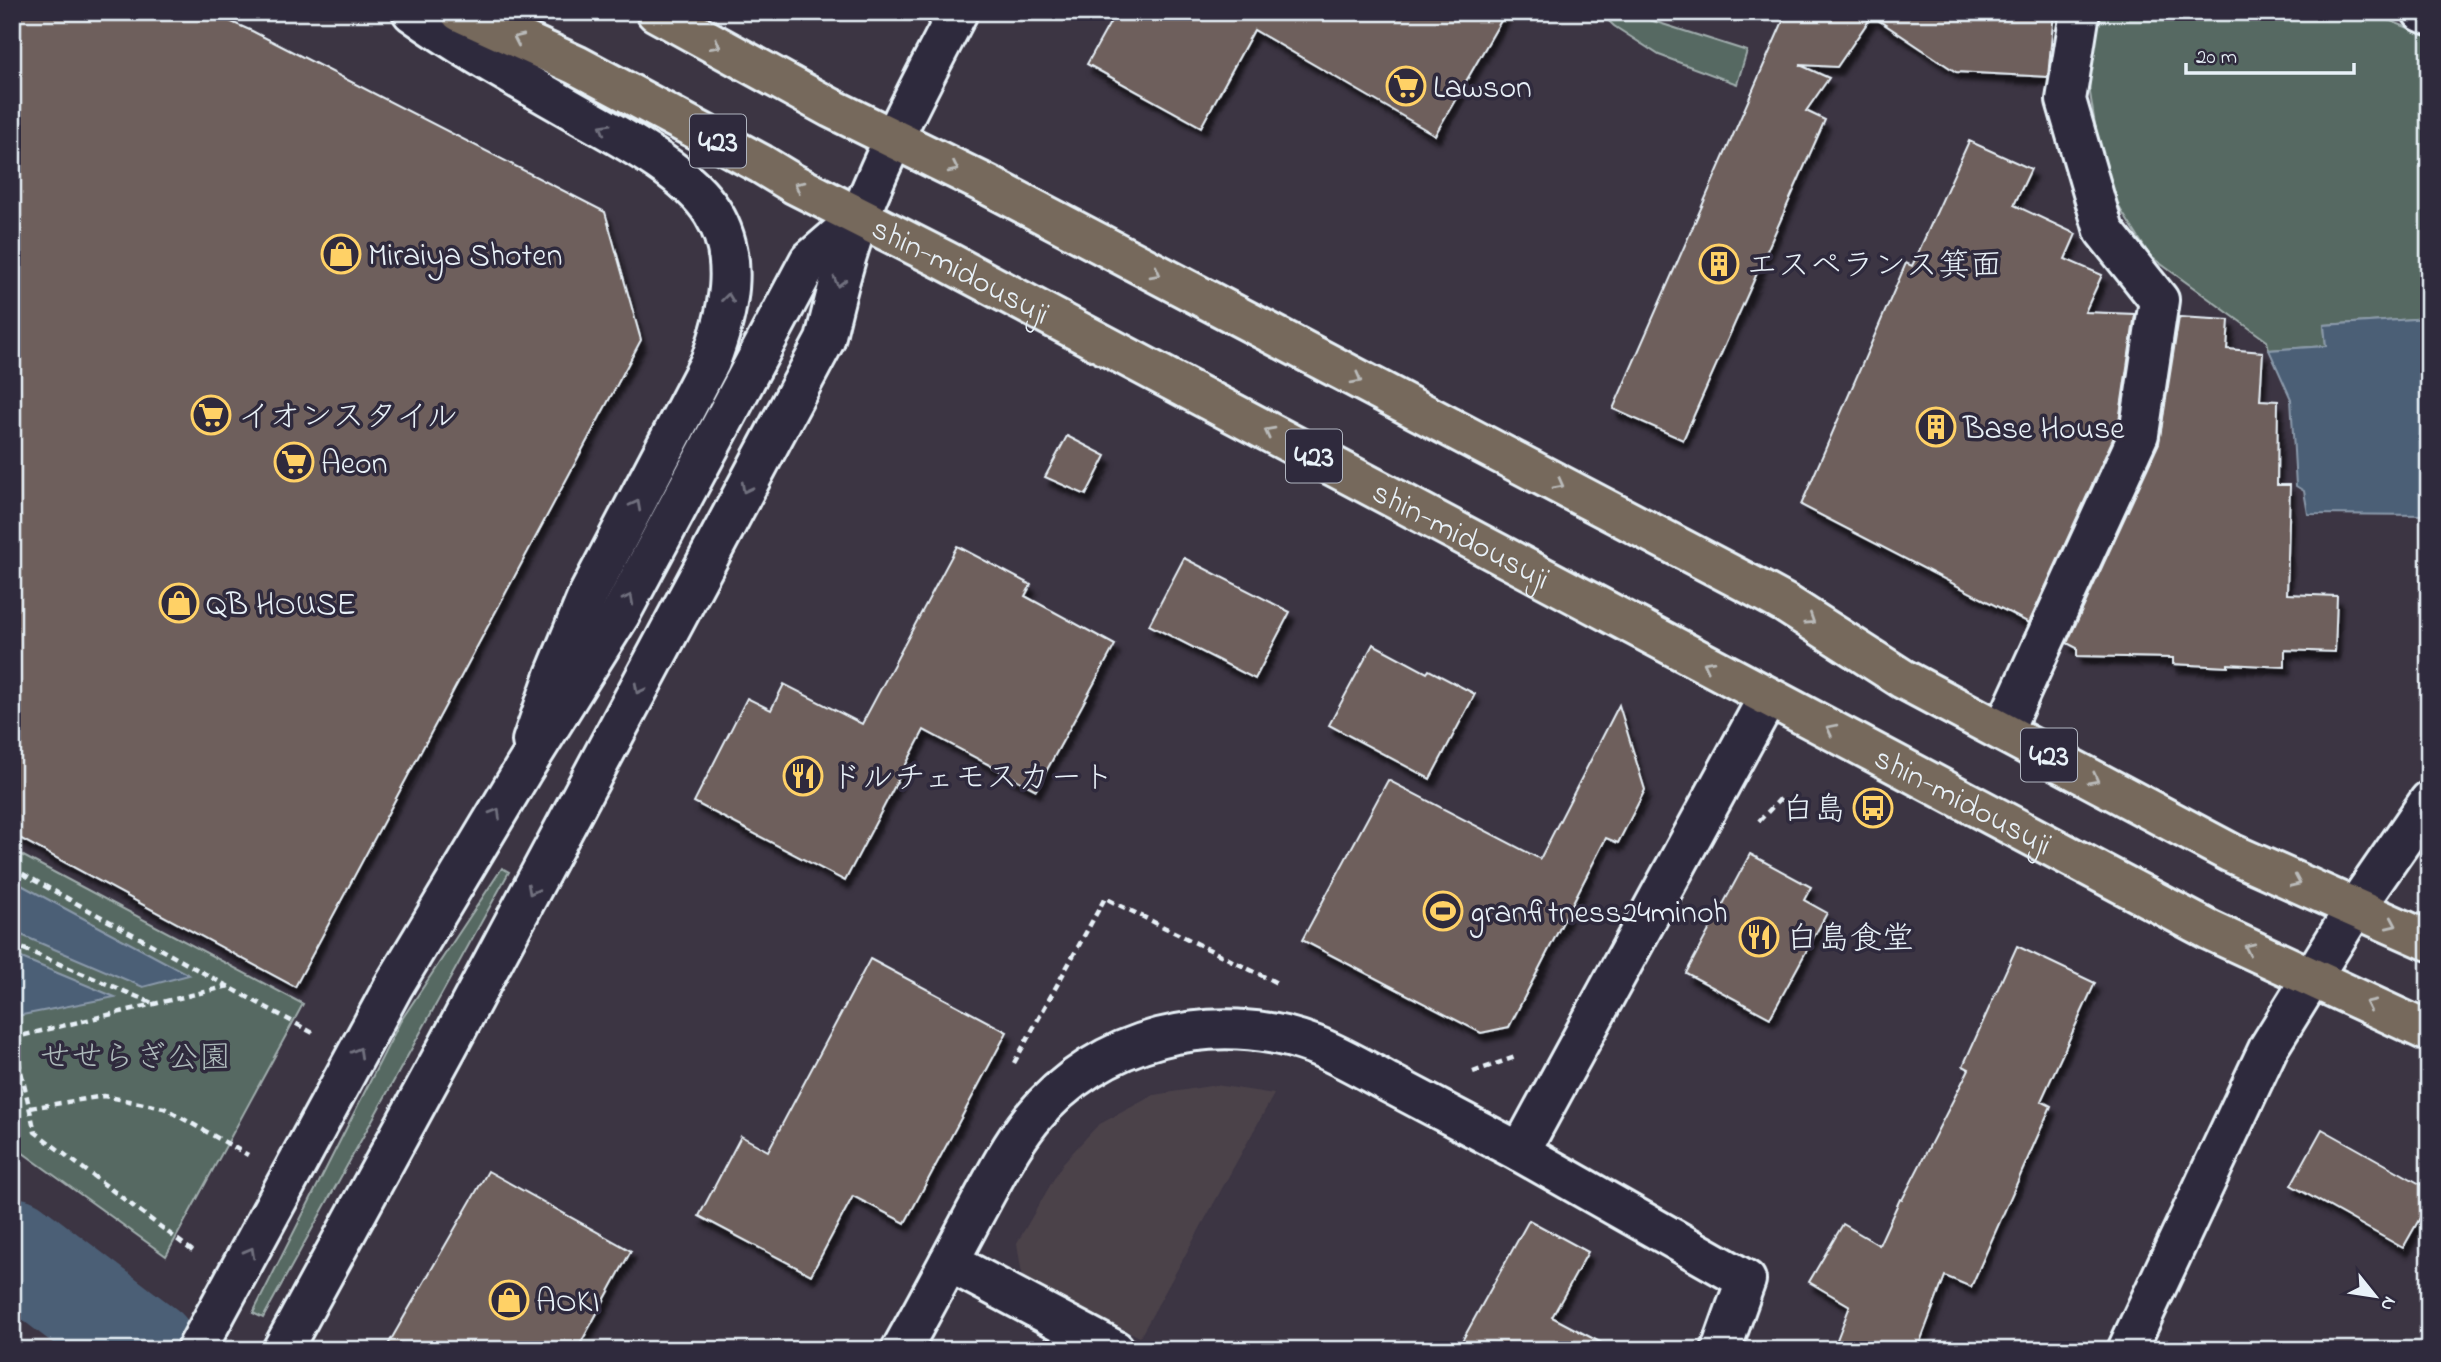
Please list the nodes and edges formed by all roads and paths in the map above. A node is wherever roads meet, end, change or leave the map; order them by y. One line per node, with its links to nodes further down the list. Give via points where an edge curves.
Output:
1 (412, 12): 12 (street, one-way to 1, via 588,595 710,362 729,296 729,258 712,211 664,166)
2 (460, 12): 9 (highway, shin-midousuji / 423, one-way to 2, via 576,65)
3 (656, 12): 8 (highway, 423, one-way to 8)
4 (958, 12): 8 (street)
5 (2080, 12): 11 (street, via 2066,100 2104,231 2158,300 2139,434)
6 (2422, 12): 7 (street)
7 (2429, 15)
8 (893, 138): 9 (street); 11 (highway, 423, one-way to 11, via 1751,585 1903,679)
9 (860, 217): 10 (highway, shin-midousuji / 423, one-way to 9); 12 (street, one-way to 9, via 621,615 809,261); 30 (street, one-way to 30, via 825,340)
10 (1768, 697): 18 (highway, shin-midousuji / 423, one-way to 10, via 2209,930); 25 (street)
11 (2003, 731): 15 (highway, 423, one-way to 15, via 2231,853)
12 (523, 769): 29 (street, one-way to 12, via 393,987)
13 (2429, 802): 15 (street)
14 (12, 868): 19 (path)
15 (2355, 908): 16 (highway, 423, one-way to 16); 18 (street)
16 (2429, 940)
17 (12, 944): 20 (path)
18 (2311, 977): 21 (highway, shin-midousuji / 423, one-way to 18); 34 (street, via 2269,1047)
19 (230, 986): 20 (path); 22 (path)
20 (153, 1004): 23 (path)
21 (2429, 1031)
22 (317, 1035)
23 (13, 1037): 24 (path)
24 (30, 1108): 26 (path, via 104,1096 164,1108); 27 (path, via 36,1132)
25 (1520, 1152): 28 (street, via 1314,1045 1259,1031 1214,1028 1177,1033 1099,1062 1046,1103 999,1169); 33 (street, via 1746,1280)
26 (252, 1157)
27 (194, 1253)
28 (949, 1262): 31 (street); 32 (street)
29 (197, 1350)
30 (282, 1350)
31 (901, 1350)
32 (1115, 1350)
33 (1721, 1350)
34 (2127, 1350)

